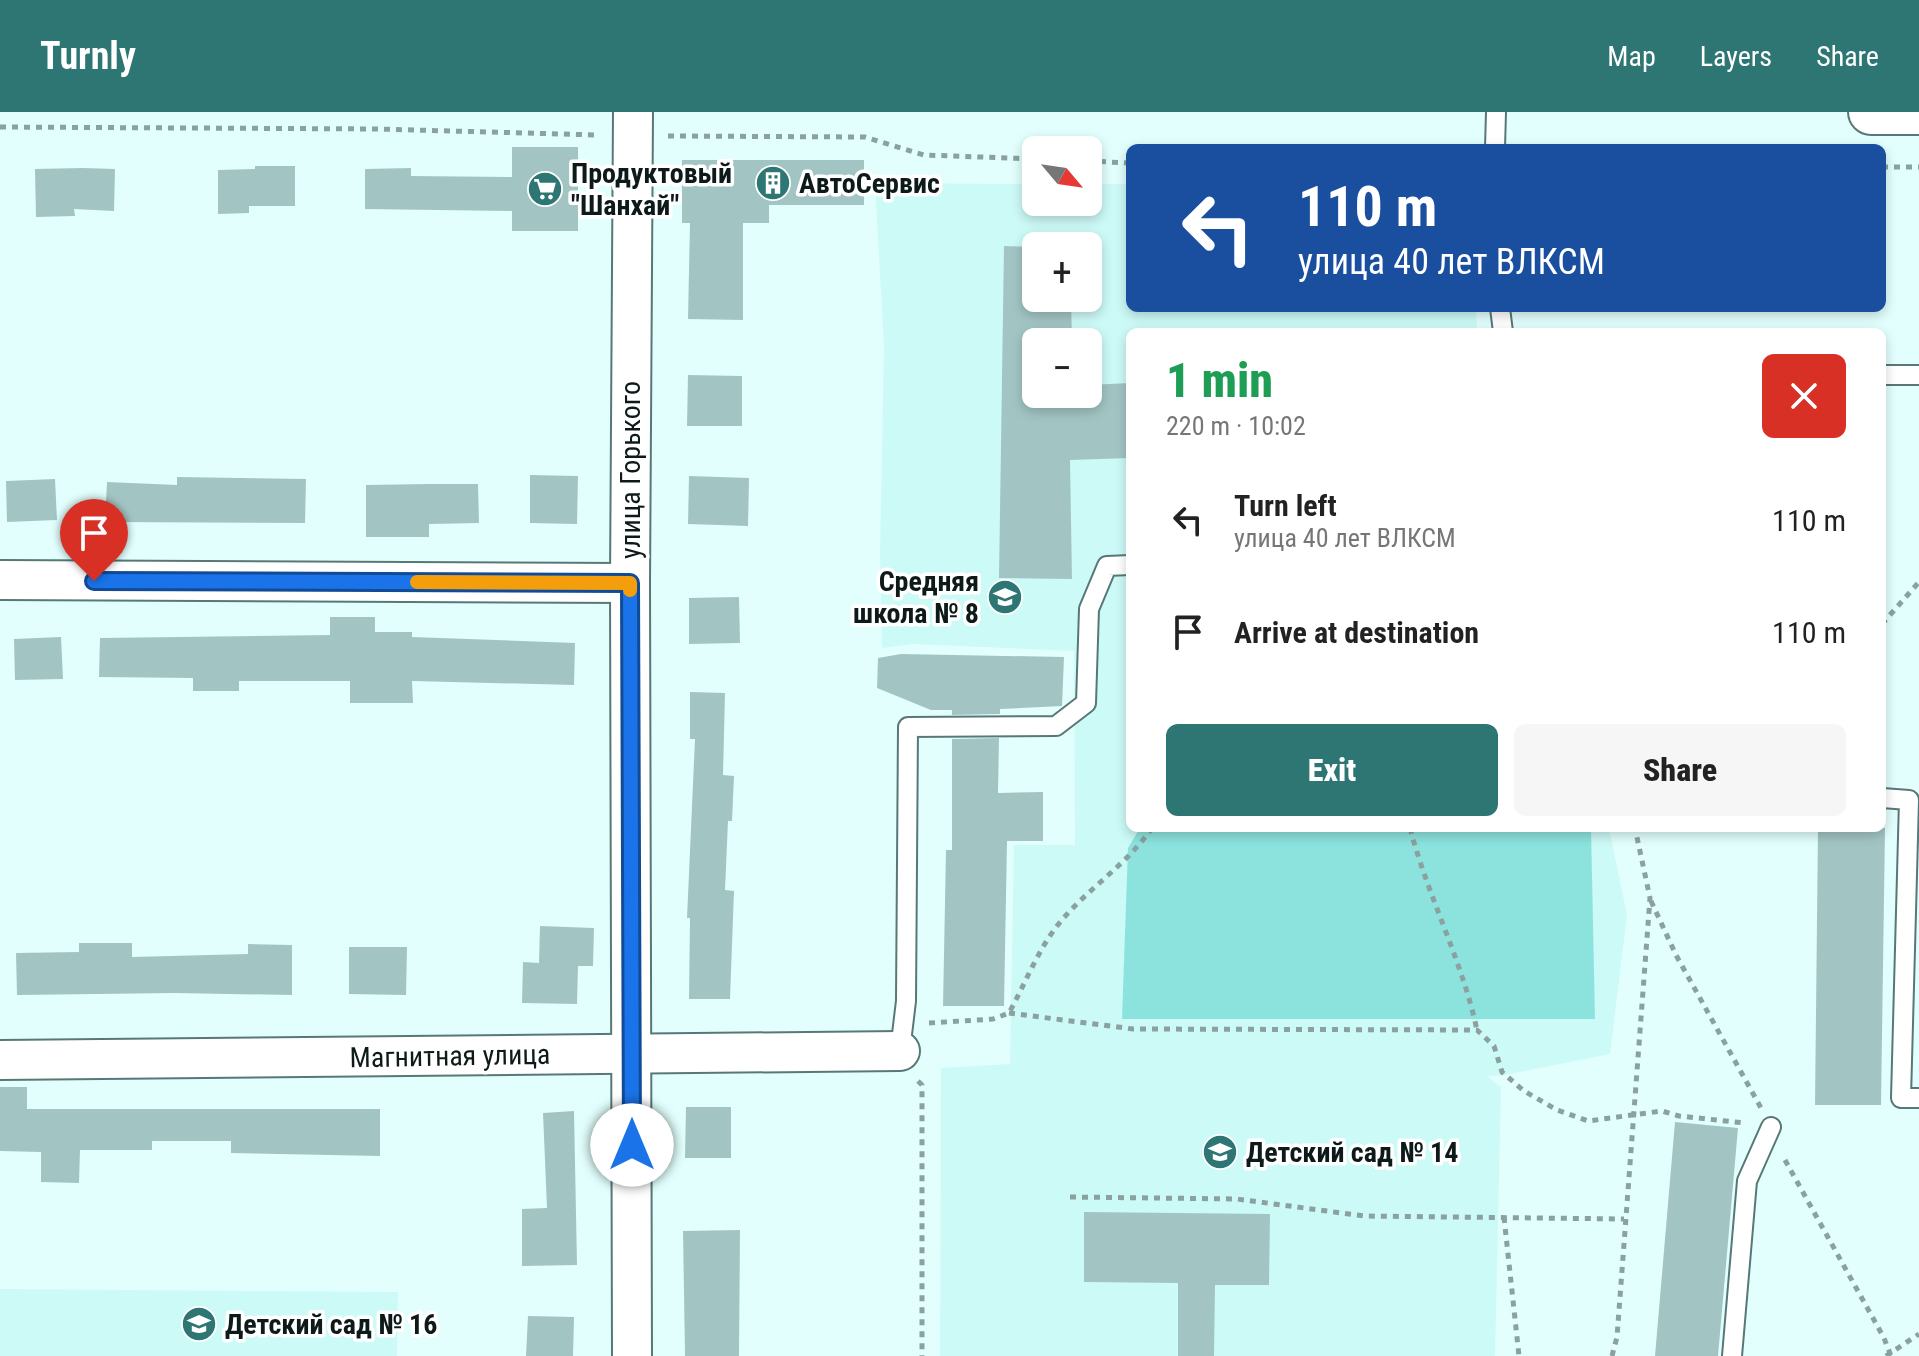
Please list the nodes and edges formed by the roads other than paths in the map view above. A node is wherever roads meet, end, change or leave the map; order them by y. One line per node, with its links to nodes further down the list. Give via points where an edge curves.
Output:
1 (1496, 112): 5 (lane)
2 (1871, 112): 3 (main road)
3 (1919, 112)
4 (633, 124): 10 (street, улица Горького)
5 (1495, 144)
6 (1886, 375): 7 (lane)
7 (1919, 375)
8 (1126, 565): 12 (lane, via 1107,566 1089,609 1086,703 1056,726 908,727 906,1001)
9 (0, 580): 10 (street)
10 (630, 583): 13 (street, улица Горького)
11 (1886, 798): 15 (lane, via 1909,800 1901,1098)
12 (898, 1051): 13 (street, Магнитная улица)
13 (633, 1054): 14 (street, Магнитная улица); 17 (street, улица Горького)
14 (0, 1060)
15 (1919, 1098)
16 (1764, 1126): 18 (lane, via 1747,1181)
17 (632, 1356)
18 (1732, 1356)

